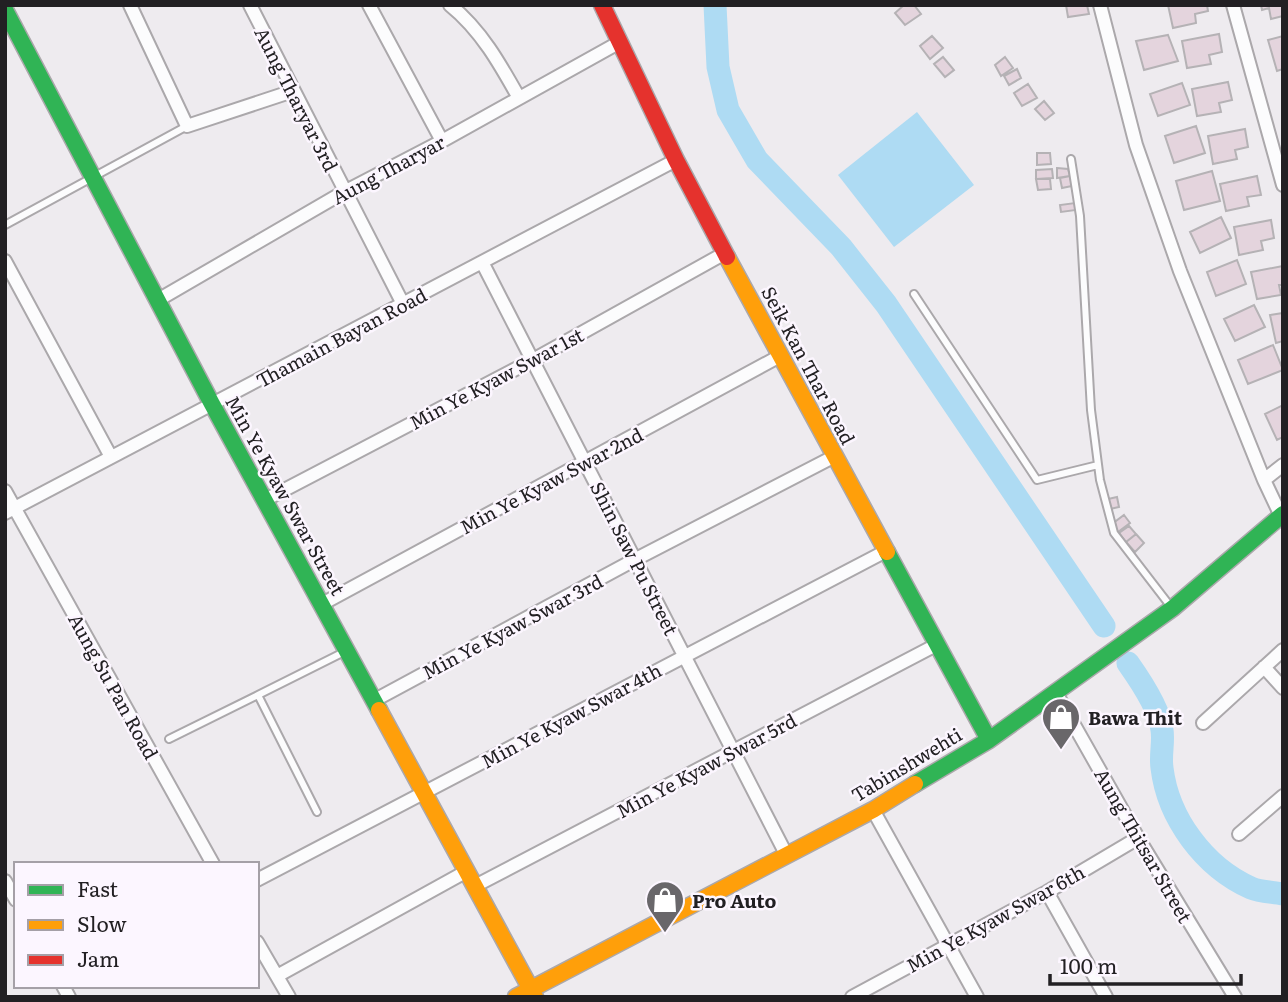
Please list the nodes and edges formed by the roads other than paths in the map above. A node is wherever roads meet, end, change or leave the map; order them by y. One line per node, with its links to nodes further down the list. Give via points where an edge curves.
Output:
1 (130, 5): 12 (street)
2 (250, 5): 10 (street, Aung Tharyar 3rd)
3 (369, 5): 13 (street)
4 (450, 5): 11 (street, via 490,48)
5 (602, 5): 9 (street, Seik Kan Thar Road)
6 (1100, 5): 34 (street, via 1136,145 1180,271)
7 (1233, 5): 17 (street)
8 (5, 10): 16 (street, Min Ye Kyaw Swar Street)
9 (620, 42): 11 (street, Aung Tharyar); 15 (street, Seik Kan Thar Road)
10 (293, 91): 12 (street); 18 (street, Aung Tharyar 3rd)
11 (519, 98): 13 (street, Aung Tharyar)
12 (187, 126): 16 (lane)
13 (442, 141): 18 (street, Aung Tharyar)
14 (1071, 159): 33 (lane, via 1080,216)
15 (676, 160): 20 (street, Seik Kan Thar Road); 22 (street, Thamain Bayan Road)
16 (93, 176): 19 (lane); 24 (street, Min Ye Kyaw Swar Street)
17 (1283, 185)
18 (344, 192): 24 (street, Aung Tharyar); 25 (street, Aung Tharyar 3rd)
19 (5, 225)
20 (725, 253): 26 (street, Seik Kan Thar Road); 27 (street, Min Ye Kyaw Swar 1st)
21 (5, 261): 29 (street)
22 (482, 262): 25 (street, Thamain Bayan Road); 27 (street, Shin Saw Pu Street)
23 (914, 293): 33 (lane, via 1037,480)
24 (158, 300): 28 (street, Min Ye Kyaw Swar Street)
25 (403, 304): 28 (street, Thamain Bayan Road)
26 (780, 356): 30 (street, Seik Kan Thar Road); 31 (street, Min Ye Kyaw Swar 2nd)
27 (533, 360): 31 (street, Shin Saw Pu Street); 36 (street, Min Ye Kyaw Swar 1st)
28 (212, 404): 29 (street, Thamain Bayan Road); 36 (street, Min Ye Kyaw Swar Street)
29 (111, 457): 37 (street, Thamain Bayan Road)
30 (835, 457): 39 (street, Seik Kan Thar Road); 40 (street, Min Ye Kyaw Swar 3rd)
31 (585, 461): 40 (street, Shin Saw Pu Street); 41 (street, Min Ye Kyaw Swar 2nd)
32 (1283, 464): 34 (street)
33 (1098, 465): 42 (lane, via 1114,533)
34 (1264, 480): 38 (street)
35 (5, 491): 37 (street, Aung Su Pan Road)
36 (265, 500): 41 (street, Min Ye Kyaw Swar Street)
37 (10, 511): 63 (street, Aung Su Pan Road)
38 (1282, 515): 42 (street, Tabinshwehti)
39 (886, 551): 43 (street, Seik Kan Thar Road); 46 (street, Min Ye Kyaw Swar 4th)
40 (636, 559): 46 (street, Shin Saw Pu Street); 51 (street, Min Ye Kyaw Swar 3rd)
41 (322, 604): 44 (street, Min Ye Kyaw Swar Street)
42 (1172, 608): 49 (street, Tabinshwehti)
43 (936, 645): 54 (street, Seik Kan Thar Road); 55 (street, Min Ye Kyaw Swar 5rd)
44 (348, 650): 50 (lane); 51 (street, Min Ye Kyaw Swar Street)
45 (1283, 650): 47 (street)
46 (685, 656): 55 (street, Shin Saw Pu Street); 56 (street, Min Ye Kyaw Swar 4th)
47 (1264, 667): 48 (street); 52 (street)
48 (1283, 688)
49 (1056, 693): 54 (street, Tabinshwehti); 61 (street, Aung Thitsar Street)
50 (258, 695): 53 (lane); 59 (lane)
51 (375, 700): 56 (street, Min Ye Kyaw Swar Street)
52 (1203, 723)
53 (169, 739)
54 (989, 740): 58 (street, Tabinshwehti)
55 (733, 751): 62 (street, Shin Saw Pu Street); 67 (street, Min Ye Kyaw Swar 5rd)
56 (424, 792): 64 (street, Min Ye Kyaw Swar Street); 65 (street, Min Ye Kyaw Swar 4th)
57 (1283, 796): 60 (street)
58 (873, 810): 62 (street, Tabinshwehti); 71 (street)
59 (317, 812)
60 (1240, 834)
61 (1138, 838): 68 (street, Min Ye Kyaw Swar 6th); 78 (street, Aung Thitsar Street)
62 (786, 854): 73 (street, Tabinshwehti)
63 (212, 862)
64 (467, 870): 67 (street, Min Ye Kyaw Swar Street); 72 (street)
65 (259, 879)
66 (5, 881): 69 (street)
67 (475, 886): 73 (street, Min Ye Kyaw Swar Street)
68 (1047, 892): 71 (street, Min Ye Kyaw Swar 6th); 77 (street)
69 (14, 897)
70 (259, 945): 72 (street)
71 (947, 945): 75 (street, Min Ye Kyaw Swar 6th); 76 (street)
72 (277, 976): 74 (street)
73 (528, 994)
74 (289, 997)
75 (852, 997)
76 (977, 997)
77 (1106, 997)
78 (1235, 997)

